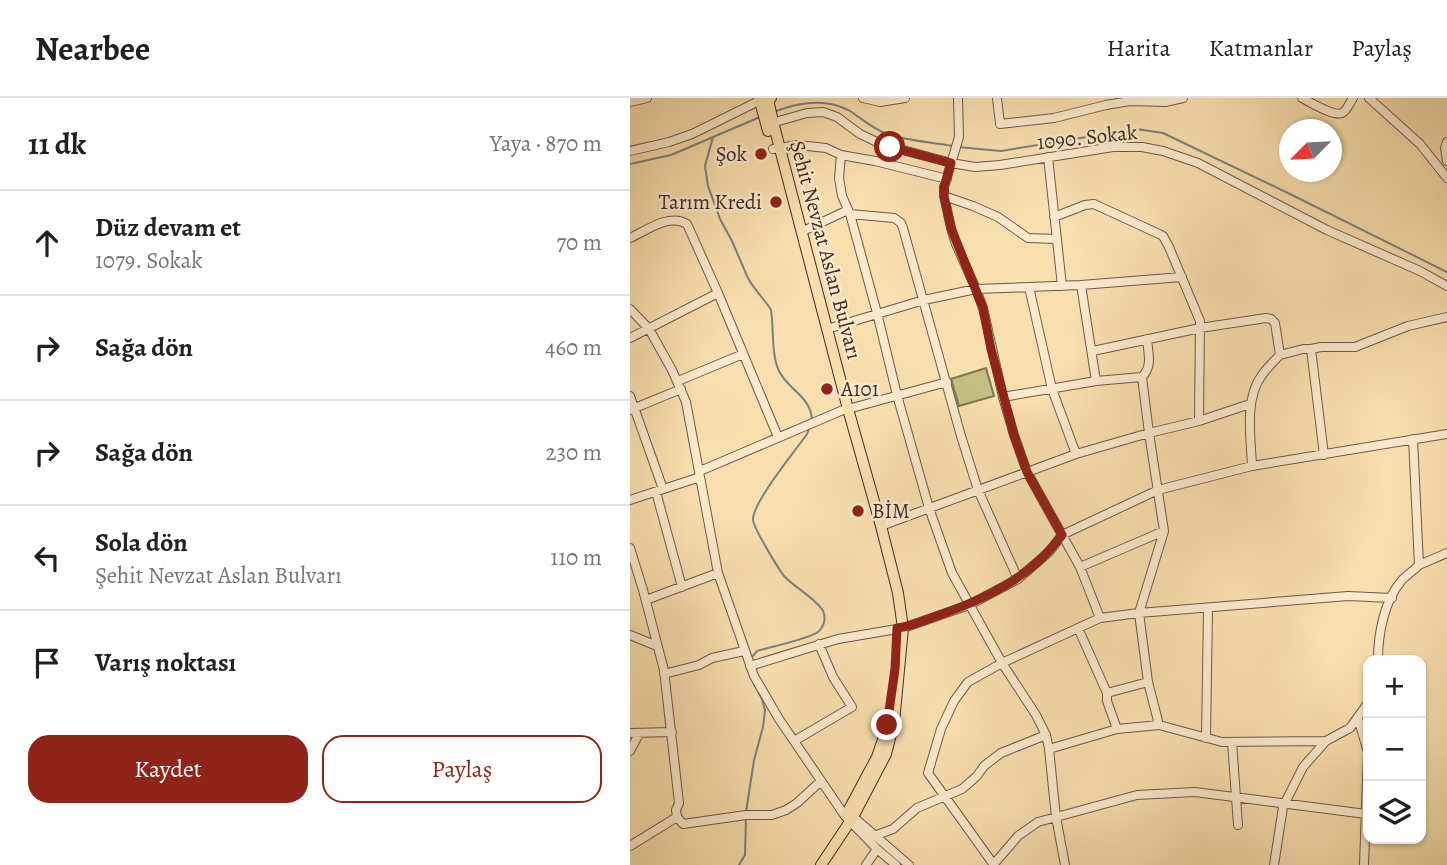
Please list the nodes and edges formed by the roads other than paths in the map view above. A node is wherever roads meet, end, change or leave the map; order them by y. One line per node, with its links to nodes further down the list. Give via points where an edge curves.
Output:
1 (647, 98): 12 (street)
2 (863, 98): 10 (street)
3 (905, 98): 10 (street)
4 (958, 98): 20 (street, via 959,137)
5 (997, 98): 6 (street, via 1000,124 1054,118 1106,104)
6 (1183, 98)
7 (1302, 98): 8 (street, via 1339,114)
8 (1353, 98)
9 (1369, 98): 21 (street, via 1420,144)
10 (881, 100)
11 (765, 101): 13 (main road, Şehit Nevzat Aslan Bulvarı); 16 (street, via 692,134)
12 (630, 102)
13 (769, 123): 15 (main road, Şehit Nevzat Aslan Bulvarı); 20 (street, 1090. Sokak, via 823,111 881,144)
14 (1447, 142): 19 (street)
15 (776, 148): 17 (street, via 812,146); 26 (main road, Şehit Nevzat Aslan Bulvarı); 59 (main road, Şehit Nevzat Aslan Bulvarı)
16 (630, 151)
17 (841, 155): 22 (street); 24 (street, via 839,185)
18 (1048, 157): 20 (street, 1090. Sokak, via 986,167); 25 (street); 32 (street, 1090. Sokak, via 1127,147 1174,154)
19 (1447, 161)
20 (951, 163): 22 (street)
21 (1447, 178)
22 (947, 179): 23 (street)
23 (944, 196): 28 (street, via 998,217 1028,238); 34 (street, via 956,244)
24 (849, 212): 26 (street); 36 (street, via 901,223); 38 (street)
25 (1054, 217): 28 (street); 29 (street, via 1094,204 1147,228 1163,236)
26 (801, 232): 42 (main road, Şehit Nevzat Aslan Bulvarı)
27 (630, 238): 35 (street, via 669,220 687,224)
28 (1056, 239): 31 (street)
29 (1182, 277): 30 (street); 40 (street)
30 (1081, 285): 31 (street); 46 (street)
31 (1062, 286): 33 (street)
32 (1447, 286)
33 (1029, 287): 34 (street); 53 (street)
34 (976, 289): 36 (street); 56 (street)
35 (718, 293): 41 (street); 47 (street)
36 (924, 300): 38 (street); 51 (street)
37 (630, 309): 41 (street)
38 (877, 313): 42 (street); 54 (street)
39 (1447, 317): 45 (street, via 1408,326 1355,347)
40 (1200, 328): 44 (street); 48 (street, via 1271,319); 60 (street)
41 (649, 329): 43 (street); 52 (street)
42 (827, 329): 59 (main road, Şehit Nevzat Aslan Bulvarı)
43 (630, 338)
44 (1147, 340): 46 (street); 49 (street, via 1150,364)
45 (1311, 349): 48 (street); 66 (street)
46 (1093, 351): 50 (street)
47 (744, 354): 52 (street); 63 (street)
48 (1280, 355): 57 (street, via 1261,376)
49 (1142, 376): 50 (street); 61 (street)
50 (1096, 381): 53 (street)
51 (947, 382): 54 (street); 71 (street)
52 (680, 385): 58 (street); 69 (street)
53 (1052, 389): 56 (street); 65 (street)
54 (897, 395): 59 (street); 74 (street)
55 (630, 396): 58 (street)
56 (1003, 397): 68 (street)
57 (1250, 404): 60 (street); 67 (street)
58 (633, 410): 70 (street)
59 (846, 410): 63 (street); 75 (main road, Şehit Nevzat Aslan Bulvarı); 91 (main road, Şehit Nevzat Aslan Bulvarı)
60 (1199, 421): 61 (street)
61 (1149, 433): 65 (street); 72 (street)
62 (1447, 435): 64 (street)
63 (778, 437): 69 (street)
64 (1413, 439): 66 (street); 80 (street)
65 (1076, 454): 68 (street)
66 (1324, 455): 67 (street)
67 (1252, 466): 72 (street)
68 (1027, 472): 71 (street); 77 (street)
69 (700, 474): 70 (street); 82 (street)
70 (660, 490): 73 (street); 84 (street)
71 (978, 490): 74 (street); 83 (street)
72 (1158, 490): 76 (street); 77 (street)
73 (630, 500)
74 (929, 508): 75 (street); 87 (street, via 952,573)
75 (881, 526): 91 (main road, Şehit Nevzat Aslan Bulvarı, via 898,593)
76 (1164, 531): 81 (street); 89 (street)
77 (1062, 535): 81 (street); 83 (street)
78 (630, 548): 86 (street)
79 (1447, 553): 80 (street)
80 (1419, 565): 85 (street, via 1401,581)
81 (1080, 567): 90 (street)
82 (718, 573): 84 (street); 96 (street)
83 (1018, 579): 87 (street)
84 (682, 587): 86 (street)
85 (1392, 598): 88 (street, via 1348,596); 97 (street, via 1381,629)
86 (646, 600): 95 (street)
87 (970, 605): 91 (street); 98 (street)
88 (1208, 609): 89 (street); 110 (street)
89 (1139, 614): 90 (street); 101 (street)
90 (1100, 618): 92 (street)
91 (900, 628): 94 (street); 122 (main road, Şehit Nevzat Aslan Bulvarı, via 883,741)
92 (1078, 628): 98 (street); 102 (street)
93 (630, 635): 95 (street)
94 (819, 644): 99 (street); 111 (street, via 852,707)
95 (657, 646): 100 (street)
96 (744, 651): 99 (street); 100 (street)
97 (1378, 655)
98 (1002, 663): 109 (street); 118 (street, via 968,682 941,729 928,773)
99 (750, 666): 111 (street)
100 (664, 674): 107 (street)
101 (1148, 682): 102 (street); 105 (street)
102 (1107, 693): 106 (street)
103 (1363, 710): 104 (street)
104 (1358, 718): 112 (street); 117 (street, via 1368,752)
105 (1159, 725): 106 (street); 110 (street)
106 (1117, 729): 114 (street)
107 (672, 732): 108 (street); 123 (street)
108 (634, 733): 115 (street)
109 (1046, 735): 114 (street); 118 (street, via 1001,753 970,784)
110 (1206, 738): 113 (street)
111 (794, 741): 116 (street)
112 (1326, 741): 113 (street); 120 (street, via 1303,767)
113 (1232, 742): 119 (street)
114 (1049, 748): 124 (street)
115 (630, 751)
116 (821, 781): 122 (street); 123 (street, via 797,803 772,815 683,824)
117 (1367, 781)
118 (945, 797): 126 (street, via 917,808 893,829); 135 (street)
119 (1237, 799): 120 (street); 124 (street, via 1195,792 1137,795); 125 (street)
120 (1284, 803): 121 (street); 137 (street)
121 (1363, 814)
122 (847, 815): 126 (street); 129 (street); 130 (main road, Şehit Nevzat Aslan Bulvarı); 131 (main road, Şehit Nevzat Aslan Bulvarı)
123 (677, 817): 128 (street)
124 (1056, 817): 135 (street, via 1023,831); 136 (street)
125 (1238, 825)
126 (874, 836): 134 (street)
127 (1365, 844): 138 (street)
128 (630, 846)
129 (877, 849): 132 (street); 133 (street)
130 (814, 865)
131 (821, 865)
132 (866, 865)
133 (896, 865)
134 (909, 865)
135 (993, 865)
136 (1065, 865)
137 (1274, 865)
138 (1364, 865)

